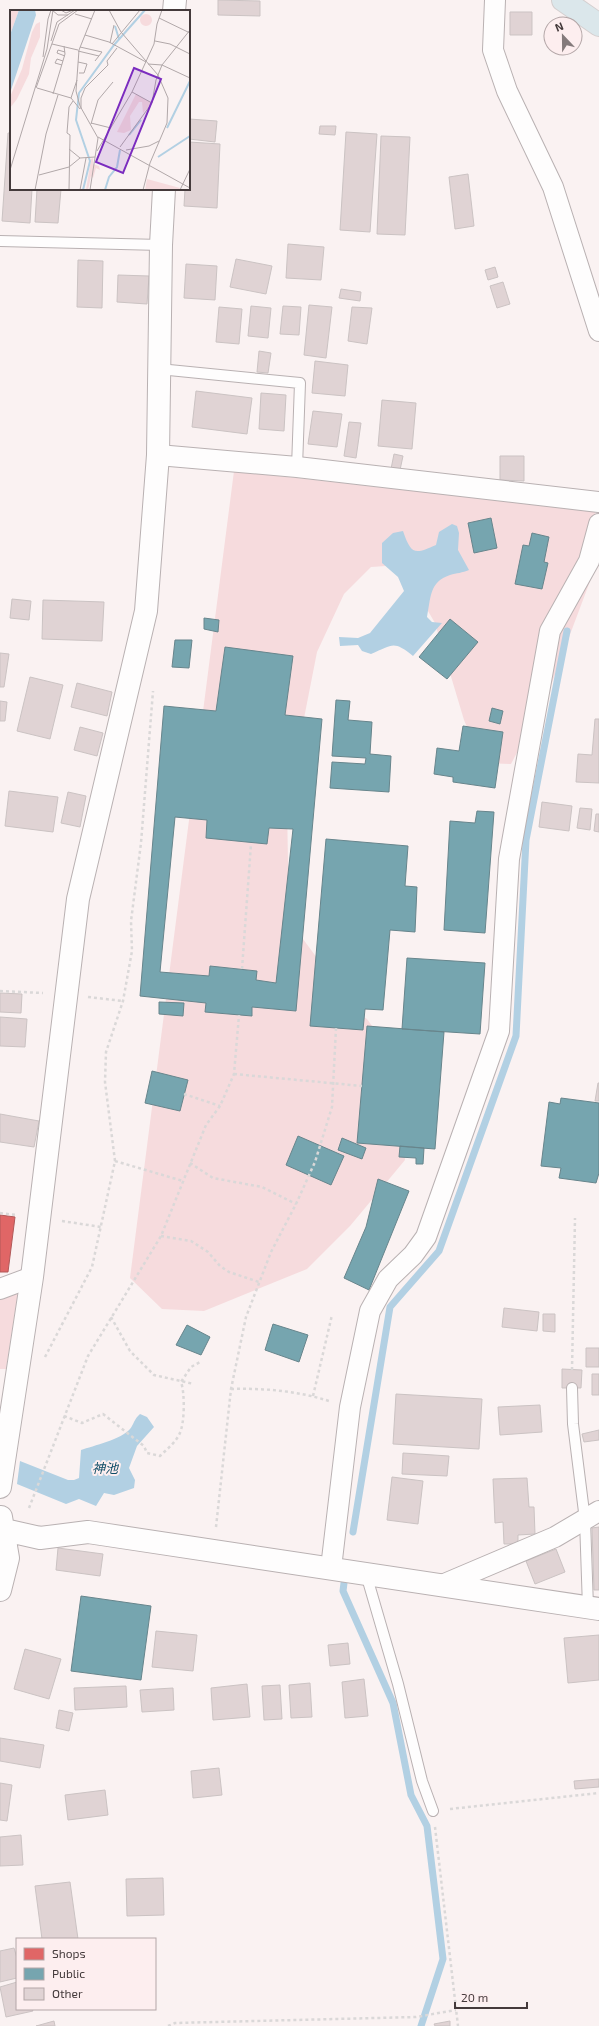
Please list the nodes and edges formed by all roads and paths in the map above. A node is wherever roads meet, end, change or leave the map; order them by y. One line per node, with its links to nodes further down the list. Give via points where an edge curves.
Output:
1 (175, 0): 4 (street)
2 (495, 0): 9 (street, via 493,50 507,91 553,187)
3 (563, 0): 5 (main road)
4 (174, 10)
5 (599, 25)
6 (164, 190): 8 (street)
7 (0, 241): 8 (lane)
8 (161, 245): 10 (street)
9 (599, 332)
10 (160, 369): 11 (street); 12 (lane, via 300,383)
11 (158, 455): 12 (street); 37 (street, via 146,611 78,899)
12 (297, 467): 13 (street)
13 (599, 502)
14 (599, 524): 50 (street, via 589,561 550,631 509,859 499,1031 426,1237 413,1255 388,1279 370,1311)
15 (153, 689): 21 (path, via 141,843 131,921 132,951)
16 (251, 844): 17 (path)
17 (242, 969)
18 (0, 991): 19 (path)
19 (47, 993)
20 (85, 997): 21 (path)
21 (123, 1001): 29 (path, via 106,1052 105,1082)
22 (239, 1015): 24 (path)
23 (336, 1028): 25 (path)
24 (234, 1074): 25 (path); 28 (path)
25 (334, 1083): 26 (path); 32 (path, via 330,1114 315,1162)
26 (362, 1086)
27 (184, 1094): 28 (path)
28 (220, 1106): 30 (path, via 206,1125)
29 (115, 1161): 31 (path); 35 (path)
30 (190, 1162): 31 (path); 32 (path, via 213,1178 262,1187)
31 (182, 1181): 36 (path)
32 (296, 1204): 38 (path, via 271,1252)
33 (575, 1218): 44 (path)
34 (58, 1221): 35 (path)
35 (101, 1227): 42 (path, via 92,1267)
36 (160, 1236): 38 (path, via 192,1240 229,1272); 41 (path)
37 (32, 1277): 39 (street); 52 (street)
38 (259, 1282): 48 (path, via 246,1317)
39 (0, 1289)
40 (332, 1316): 49 (path)
41 (111, 1317): 45 (path, via 130,1351 154,1375); 51 (path, via 88,1356)
42 (42, 1361)
43 (200, 1362): 45 (path, via 191,1367)
44 (572, 1370)
45 (181, 1382): 46 (path); 51 (path, via 185,1392 180,1433 160,1456 146,1453 144,1446 103,1414 82,1422)
46 (194, 1384)
47 (572, 1388): 54 (lane, via 573,1424)
48 (231, 1389): 49 (path, via 256,1388); 56 (path)
49 (313, 1396): 50 (path)
50 (350, 1407): 57 (street)
51 (64, 1416): 53 (path)
52 (0, 1487)
53 (29, 1508)
54 (592, 1516): 59 (street, via 555,1537); 61 (lane)
55 (1, 1524): 56 (street, via 40,1538 88,1532); 60 (street, via 8,1558)
56 (213, 1550): 57 (street)
57 (331, 1568): 58 (street)
58 (366, 1574): 59 (street); 63 (lane, via 398,1684 422,1781)
59 (442, 1585): 61 (street)
60 (0, 1590)
61 (594, 1608)
62 (599, 1793): 63 (path)
63 (433, 1811): 64 (path)
64 (456, 2010): 65 (path, via 416,2017 174,2023); 66 (path)
65 (168, 2026)
66 (458, 2026)

